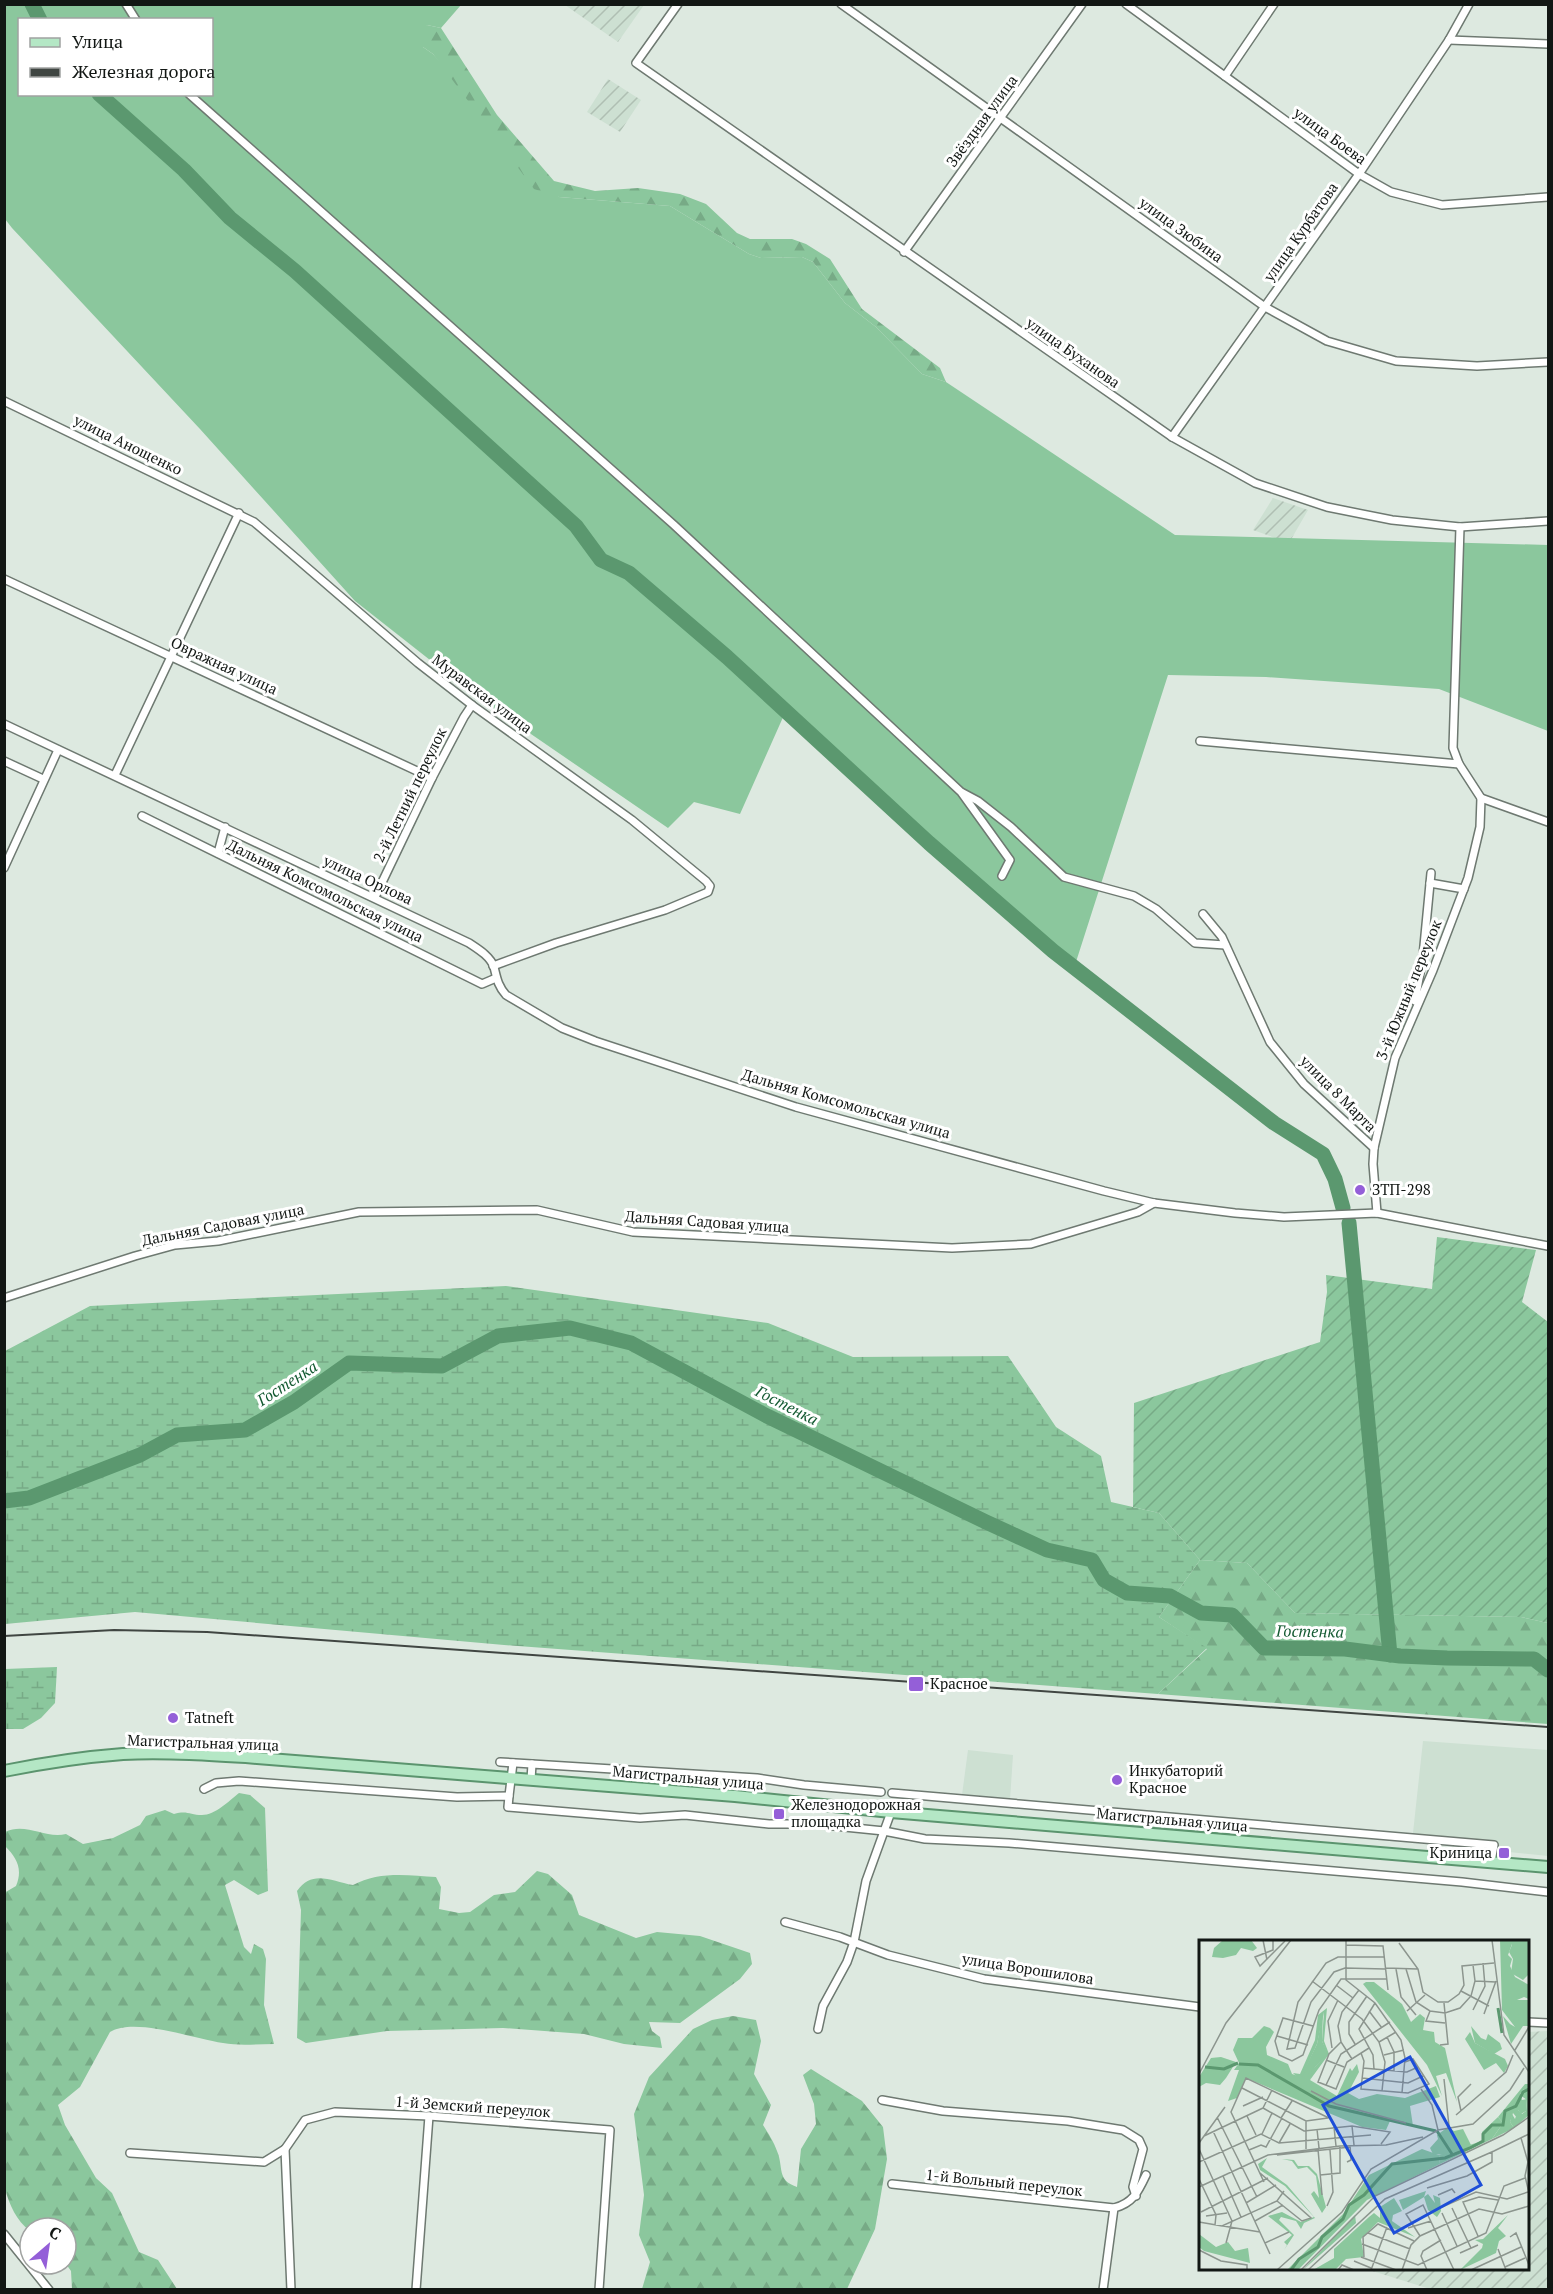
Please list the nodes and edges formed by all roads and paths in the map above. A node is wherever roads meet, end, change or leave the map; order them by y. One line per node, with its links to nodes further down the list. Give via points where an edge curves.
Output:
1 (126, 4): 8 (street)
2 (678, 4): 16 (street, улица Буханова, via 636,63)
3 (841, 4): 13 (street, улица Зюбина)
4 (1082, 4): 13 (street, Звёздная улица)
5 (1126, 4): 11 (street, улица Боева)
6 (1274, 4): 11 (street)
7 (1469, 4): 9 (street, улица Курбатова)
8 (135, 18)
9 (1449, 40): 10 (street); 14 (street, улица Курбатова)
10 (1548, 44)
11 (1225, 76): 14 (street, улица Боева)
12 (191, 96): 35 (street, via 674,525)
13 (1000, 118): 16 (street, Звёздная улица); 17 (street, улица Зюбина)
14 (1359, 174): 15 (street, улица Боева, via 1391,192 1442,205); 17 (street, улица Курбатова)
15 (1548, 197)
16 (904, 252): 20 (street, улица Буханова)
17 (1265, 307): 18 (street, улица Зюбина, via 1327,341 1396,361 1477,366); 20 (street, улица Курбатова)
18 (1548, 362)
19 (4, 401): 21 (street, улица Анощенко)
20 (1172, 437): 23 (street, улица Буханова, via 1255,483 1310,502 1392,520)
21 (239, 513): 25 (street); 26 (street, Муравская улица, via 285,547)
22 (1548, 521): 23 (street, улица Буханова)
23 (1460, 527): 31 (street, via 1453,725 1453,748)
24 (4, 579): 25 (street, Овражная улица)
25 (171, 656): 32 (street); 33 (street, Овражная улица)
26 (472, 705): 33 (street, 2-й Летний переулок); 49 (street, Муравская улица, via 632,820 710,886 708,892 665,910)
27 (4, 724): 29 (street, улица Орлова)
28 (1200, 741): 31 (street)
29 (58, 750): 32 (street, улица Орлова); 34 (street)
30 (4, 761): 34 (street)
31 (1459, 765): 36 (street)
32 (115, 776): 39 (street, улица Орлова)
33 (432, 777): 46 (street, 2-й Летний переулок)
34 (43, 779): 41 (street)
35 (961, 792): 43 (street, via 1010,860); 48 (street, via 1011,827 1064,877 1134,896 1156,909 1195,943)
36 (1481, 798): 38 (street); 45 (street, 3-й Южный переулок, via 1480,827)
37 (142, 816): 40 (street, Дальняя Комсомольская улица)
38 (1548, 822)
39 (225, 827): 40 (street); 46 (street, улица Орлова)
40 (218, 853): 50 (street, Дальняя Комсомольская улица, via 482,984)
41 (4, 868)
42 (1431, 873): 44 (street)
43 (1002, 876)
44 (1430, 883): 45 (street); 52 (street)
45 (1464, 889): 52 (street, 3-й Южный переулок)
46 (375, 897): 49 (street, улица Орлова, via 469,942)
47 (1203, 914): 48 (street, улица 8 Марта)
48 (1225, 945): 53 (street, улица 8 Марта, via 1270,1042 1304,1084)
49 (493, 966): 50 (street, улица Орлова)
50 (496, 978): 51 (street, улица Орлова)
51 (506, 995): 54 (street, Дальняя Комсомольская улица, via 562,1028 595,1041 796,1107)
52 (1414, 1012): 53 (street, 3-й Южный переулок, via 1395,1058)
53 (1374, 1148): 55 (street, улица 8 Марта)
54 (1155, 1203): 55 (street, via 1284,1217); 57 (street, Дальняя Садовая улица, via 1138,1212 1031,1244 952,1248 633,1232 537,1210 359,1212 218,1241 175,1245)
55 (1377, 1213): 56 (street)
56 (1548, 1246)
57 (4, 1298)
58 (500, 1762): 59 (street)
59 (513, 1763): 60 (street); 62 (street)
60 (532, 1764): 63 (street); 65 (street, via 757,1778)
61 (4, 1771): 62 (main road, Магистральная улица, via 125,1754 187,1754)
62 (511, 1779): 63 (main road, Магистральная улица); 67 (street)
63 (531, 1780): 68 (main road, Магистральная улица)
64 (204, 1789): 67 (street, via 239,1780 457,1797)
65 (881, 1792)
66 (892, 1793): 70 (street, via 1494,1845)
67 (509, 1796): 69 (street, via 508,1807 640,1818 685,1815)
68 (891, 1812): 69 (street); 70 (main road, Магистральная улица)
69 (884, 1831): 72 (street, via 925,1839 1008,1843); 74 (street, via 866,1881)
70 (1491, 1862): 71 (main road, Магистральная улица)
71 (1548, 1867)
72 (1548, 1892)
73 (785, 1922): 74 (street, улица Ворошилова)
74 (854, 1942): 75 (street, улица Ворошилова, via 888,1955 984,1979); 78 (street, via 823,2006)
75 (1199, 2007)
76 (1529, 2022): 77 (street)
77 (1548, 2023)
78 (818, 2029)
79 (882, 2100): 85 (street, via 943,2111 1068,2121 1123,2130 1139,2140 1143,2150 1133,2187)
80 (429, 2116): 81 (street, 1-й Земский переулок, via 335,2112 305,2120); 90 (street); 91 (street, 1-й Земский переулок, via 610,2130)
81 (285, 2149): 82 (street, via 264,2162); 89 (street)
82 (130, 2153)
83 (1146, 2175): 85 (street)
84 (892, 2184): 86 (street, 1-й Вольный переулок)
85 (1136, 2196): 86 (street)
86 (1114, 2208): 92 (street)
87 (4, 2234): 88 (street)
88 (49, 2289)
89 (291, 2289)
90 (416, 2289)
91 (599, 2289)
92 (1103, 2289)

